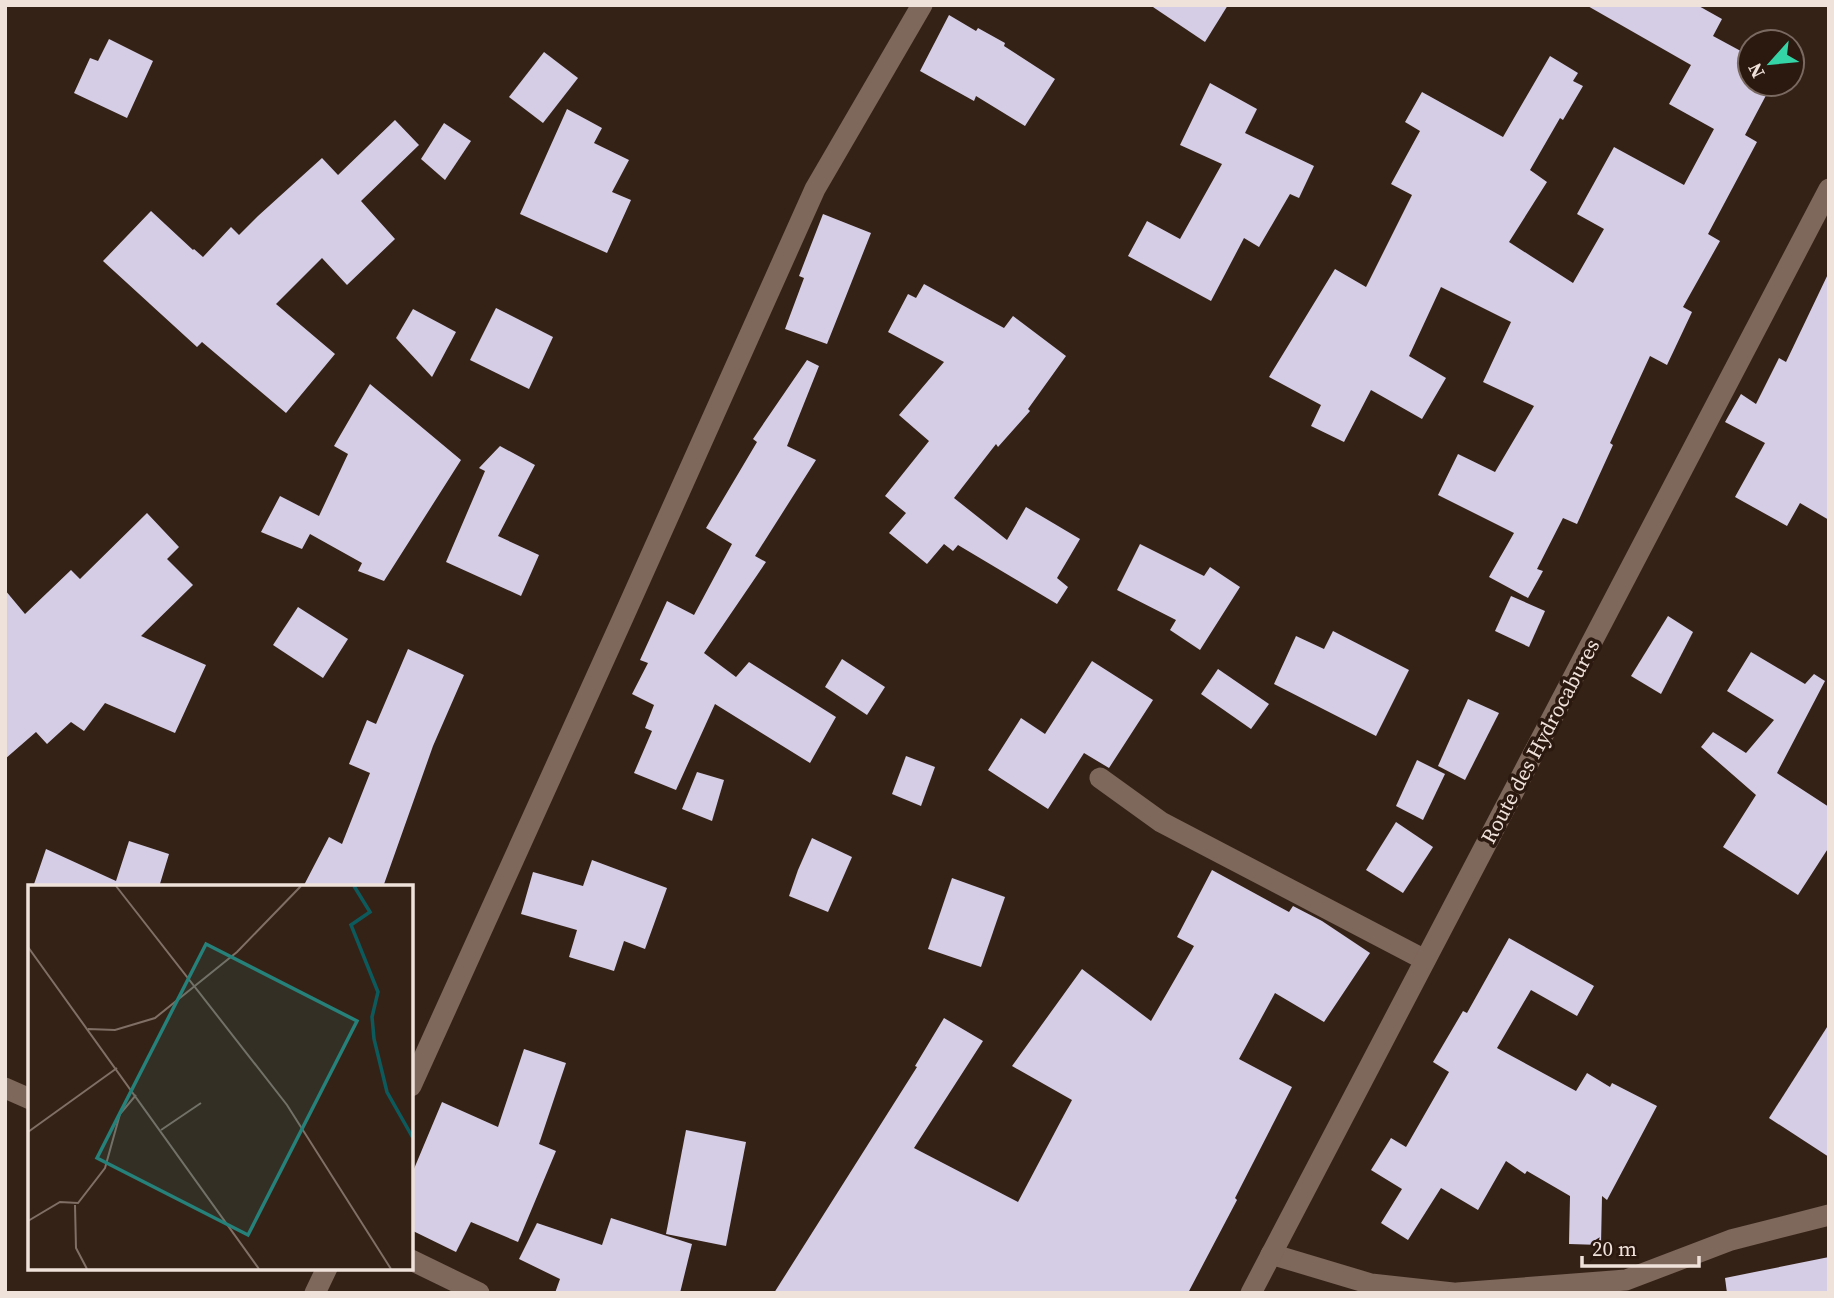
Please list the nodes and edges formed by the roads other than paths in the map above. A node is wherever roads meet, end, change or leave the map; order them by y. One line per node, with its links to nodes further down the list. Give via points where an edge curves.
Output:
1 (922, 5): 5 (street, via 815,189)
2 (1829, 189): 4 (street, Route des Hydrocabures)
3 (1101, 778): 4 (street, via 1161,822)
4 (1425, 961): 9 (street, Route des Hydrocabures)
5 (413, 1082)
6 (5, 1088): 7 (street)
7 (28, 1097)
8 (1829, 1215): 15 (street, via 1731,1240 1626,1280)
9 (1271, 1254): 14 (street, Route des Hydrocabures); 15 (street, via 1371,1284)
10 (413, 1261): 13 (street)
11 (326, 1270): 12 (street)
12 (315, 1293)
13 (479, 1293)
14 (1251, 1293)
15 (1455, 1293)

